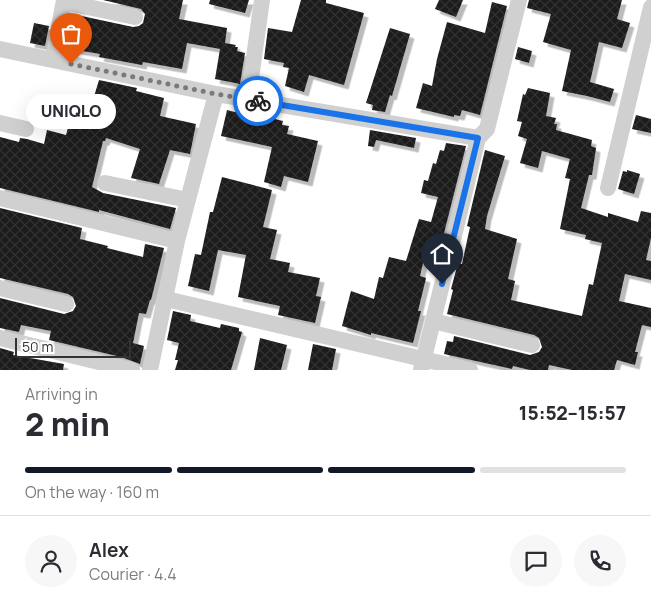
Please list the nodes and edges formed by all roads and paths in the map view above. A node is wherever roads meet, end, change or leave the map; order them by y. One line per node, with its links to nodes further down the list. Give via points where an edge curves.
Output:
1 (262, 0): 9 (street)
2 (519, 0): 12 (street, via 487,129)
3 (64, 1): 5 (street); 7 (street)
4 (651, 7): 14 (street)
5 (136, 17)
6 (0, 49): 7 (street)
7 (53, 60): 8 (street)
8 (216, 94): 9 (street); 16 (street)
9 (248, 100): 12 (street)
10 (0, 123): 11 (street)
11 (26, 129)
12 (478, 138): 21 (street)
13 (105, 183): 16 (street)
14 (608, 188)
15 (0, 198): 17 (street)
16 (188, 200): 17 (street)
17 (177, 241): 19 (street)
18 (0, 288): 20 (street)
19 (166, 299): 24 (street); 26 (street)
20 (66, 304)
21 (433, 321): 23 (street); 24 (street)
22 (0, 338): 25 (street)
23 (532, 345)
24 (423, 364): 27 (street)
25 (132, 370)
26 (150, 370)
27 (470, 370)

